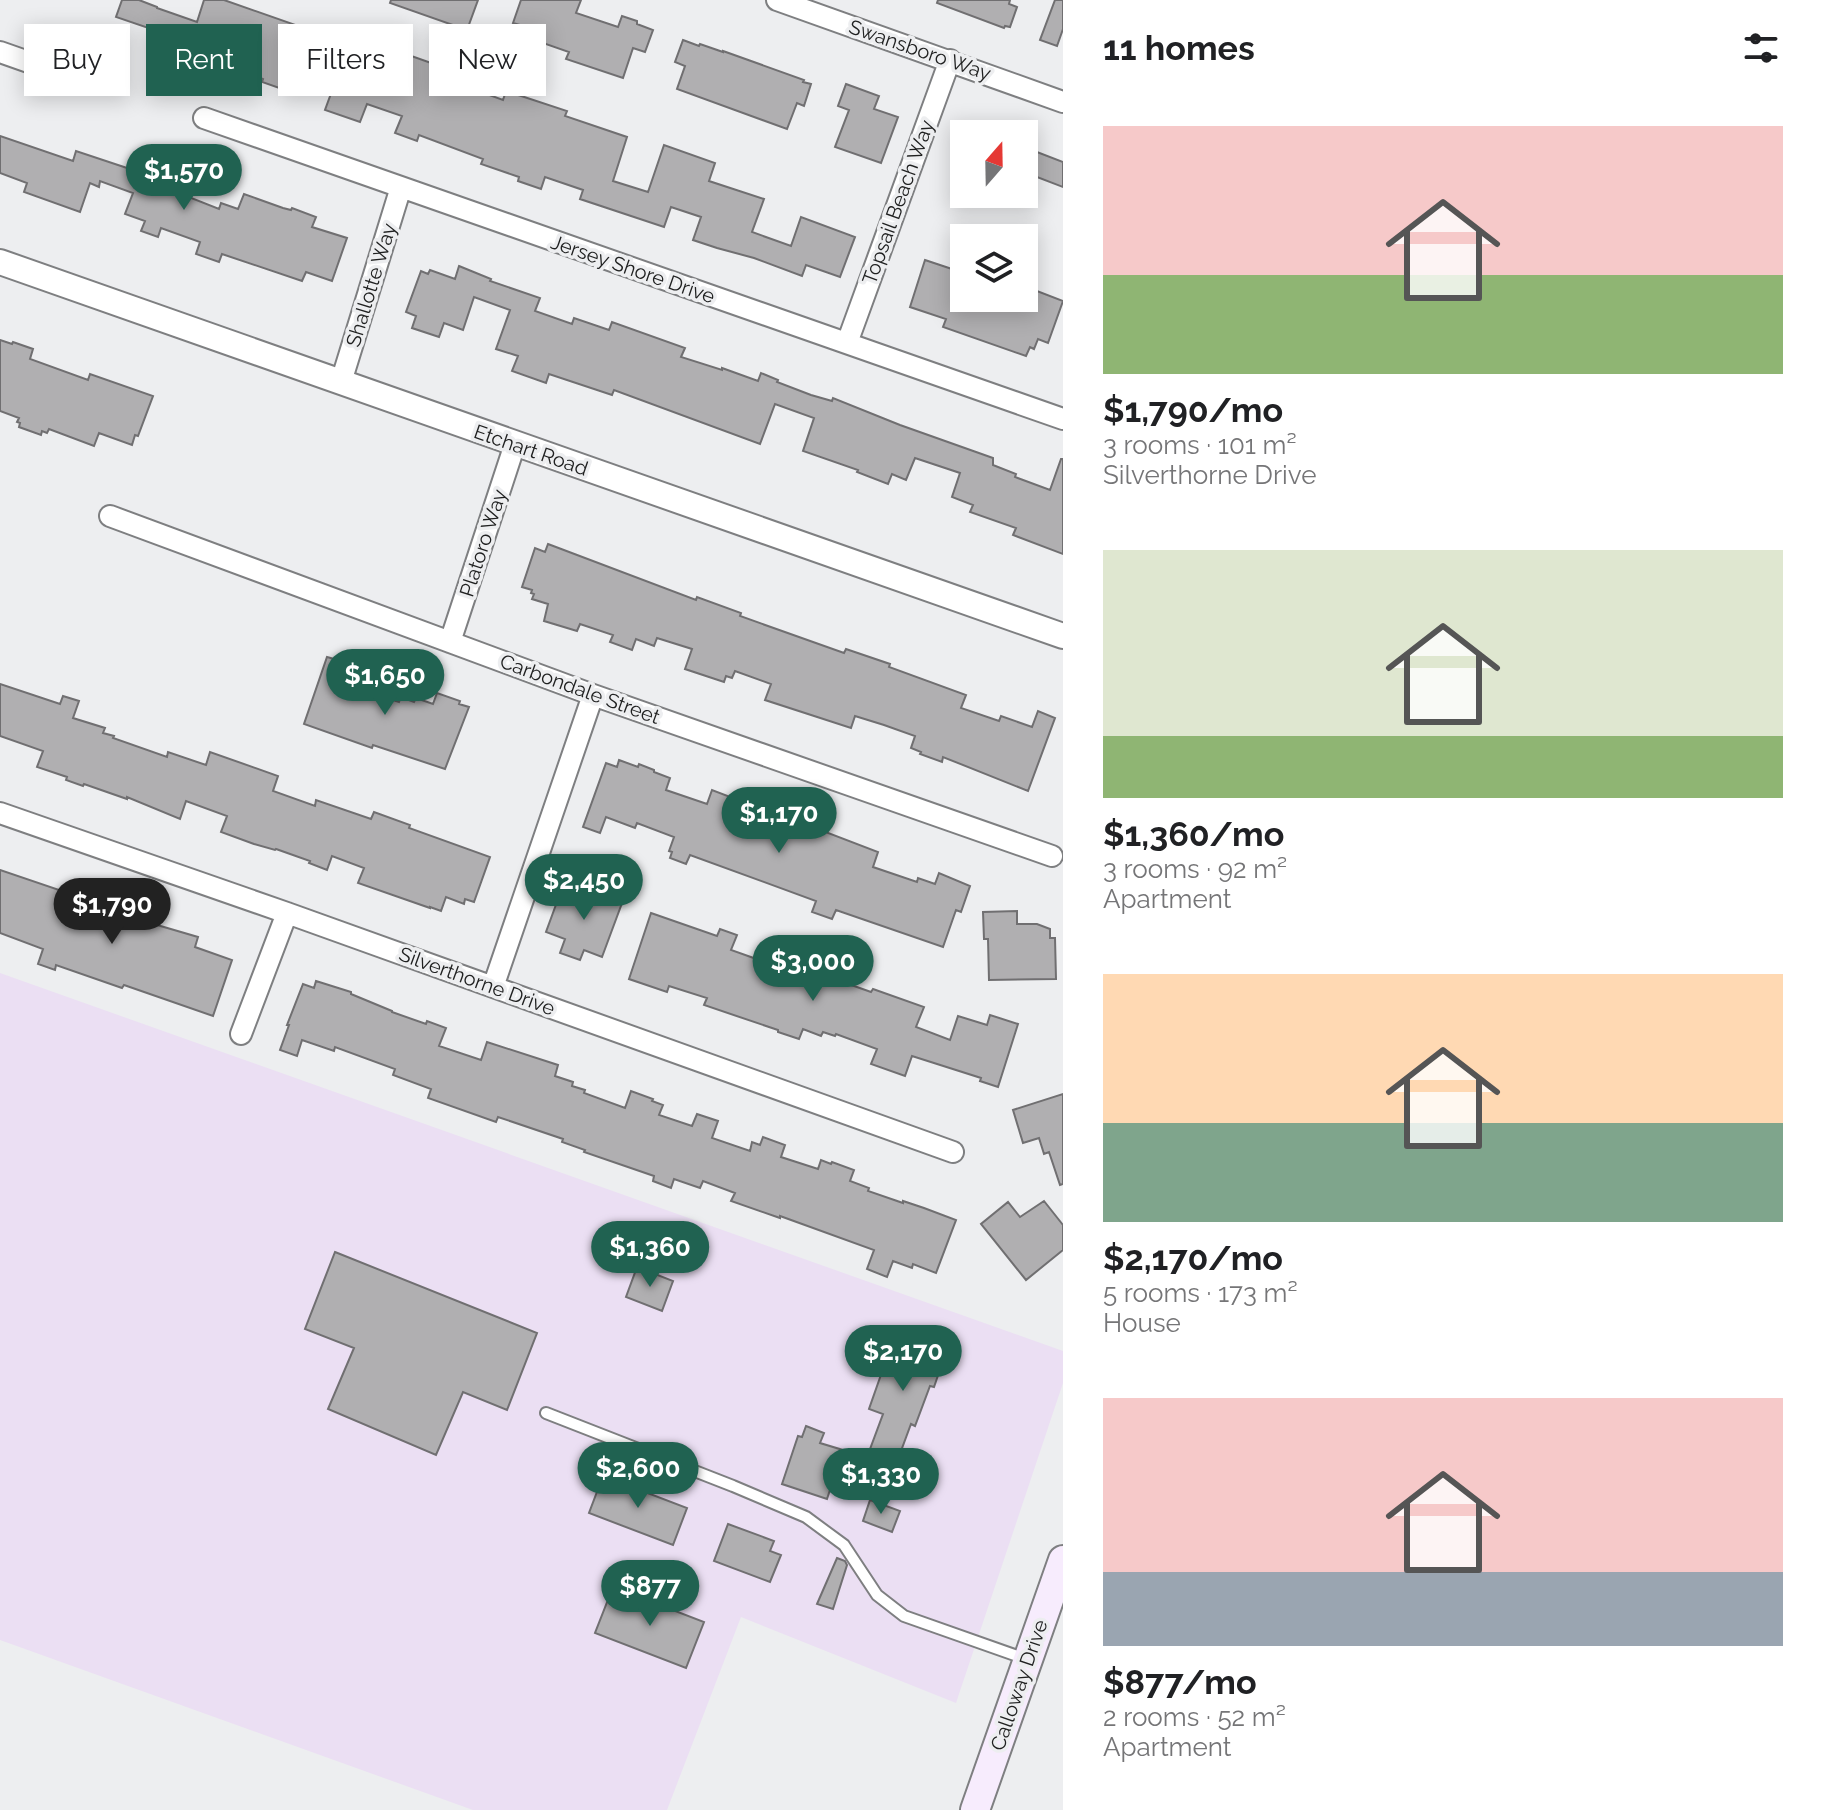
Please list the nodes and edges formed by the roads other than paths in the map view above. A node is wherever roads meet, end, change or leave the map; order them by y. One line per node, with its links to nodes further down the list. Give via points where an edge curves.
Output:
1 (777, 0): 4 (street, Swansboro Way)
2 (0, 52): 3 (street)
3 (24, 60)
4 (950, 60): 5 (street, Swansboro Way); 9 (street, Topsail Beach Way)
5 (1063, 102)
6 (204, 118): 7 (street, Jersey Shore Drive)
7 (401, 187): 9 (street, Jersey Shore Drive); 10 (street, Shallotte Way)
8 (0, 262): 10 (street, Etchart Road)
9 (847, 343): 11 (street, Jersey Shore Drive)
10 (341, 382): 12 (street, Etchart Road)
11 (1063, 419)
12 (515, 444): 14 (street, Etchart Road); 15 (street, Platoro Way)
13 (110, 516): 15 (street, Carbondale Street)
14 (1063, 636)
15 (450, 642): 16 (street, Carbondale Street)
16 (593, 695): 18 (street, Carbondale Street); 20 (street)
17 (0, 813): 19 (street, Silverthorne Drive)
18 (1052, 856)
19 (287, 913): 20 (street, Silverthorne Drive); 21 (street)
20 (493, 987): 22 (street, Silverthorne Drive)
21 (241, 1034)
22 (953, 1152)
23 (546, 1413): 25 (lane, via 806,1517 844,1545 877,1595 904,1616)
24 (1063, 1560): 25 (main road, Calloway Drive)
25 (1028, 1660): 26 (main road, Calloway Drive)
26 (975, 1810)

